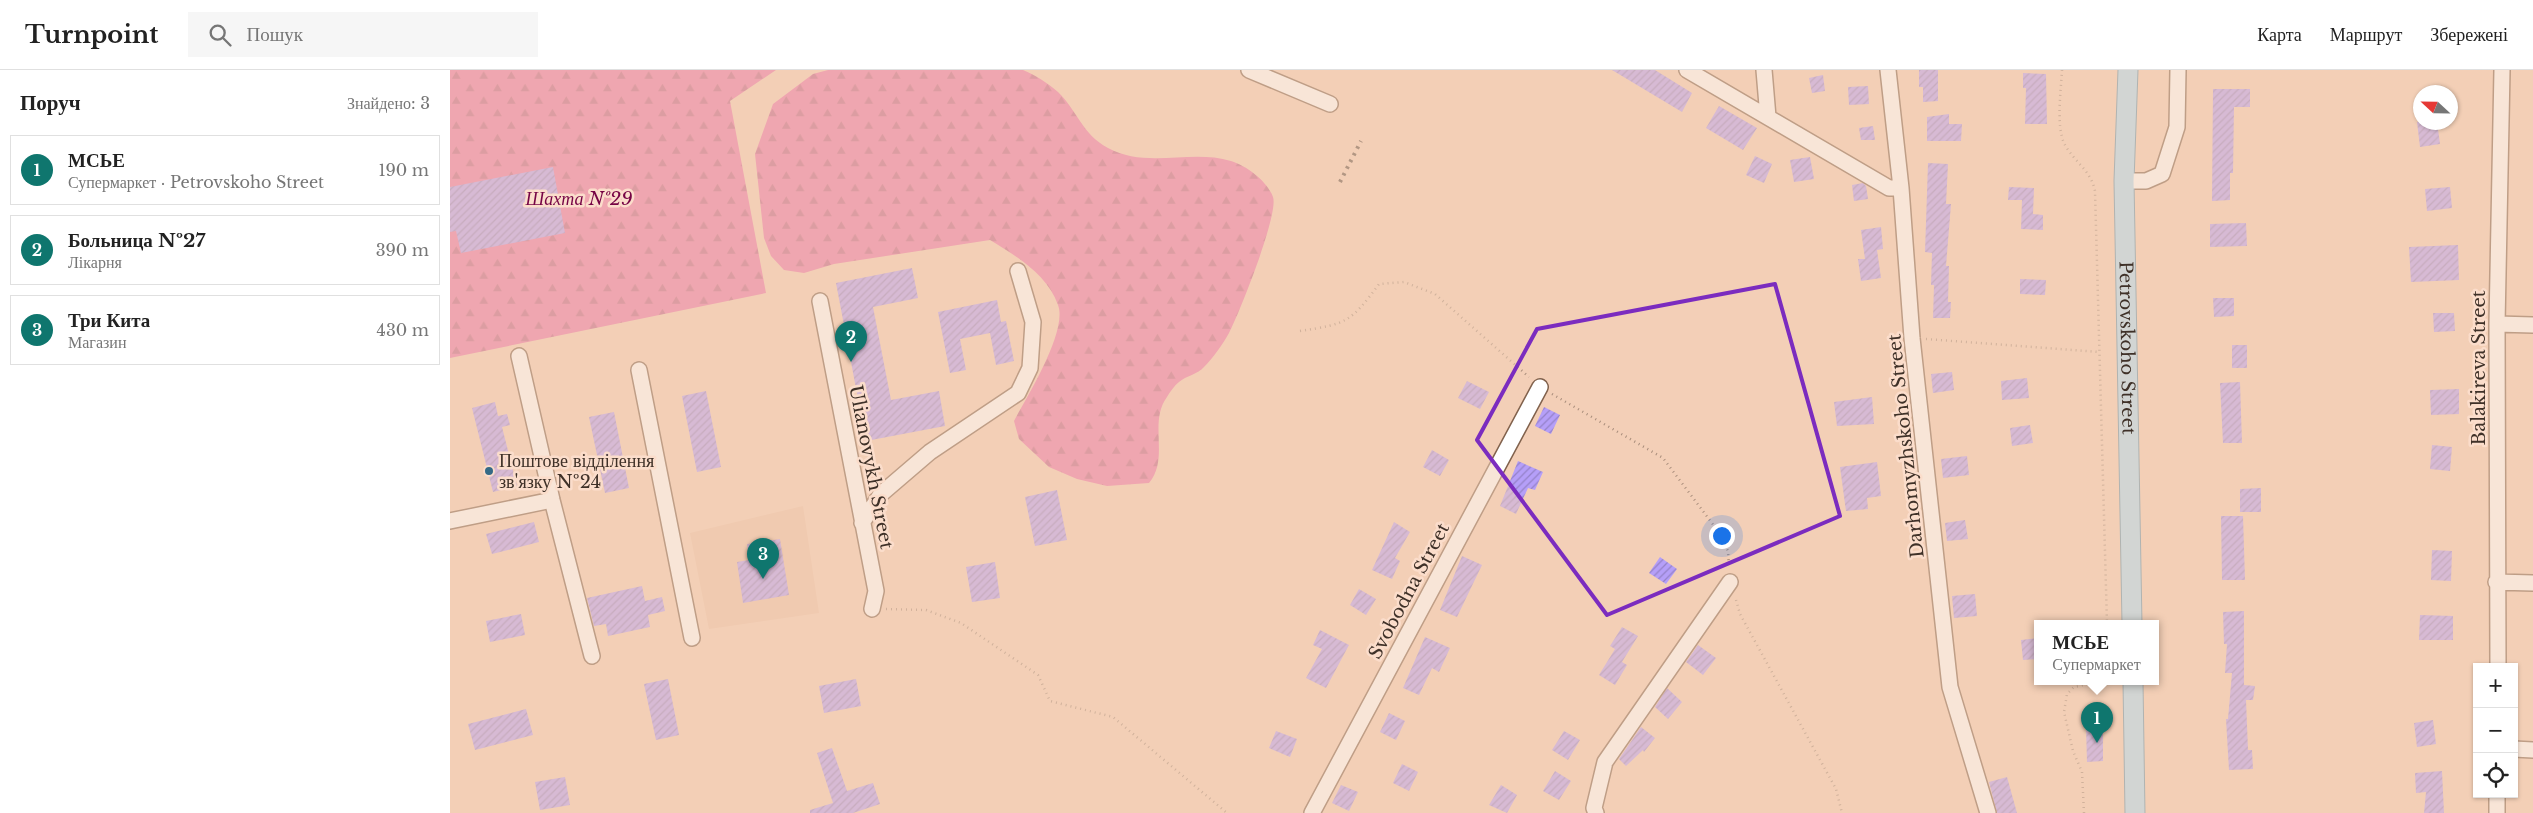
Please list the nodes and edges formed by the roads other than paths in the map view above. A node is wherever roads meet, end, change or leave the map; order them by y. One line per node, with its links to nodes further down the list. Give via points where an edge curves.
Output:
1 (1249, 70): 8 (street)
2 (1687, 70): 9 (street)
3 (1764, 70): 9 (street)
4 (1888, 70): 11 (street, Darhomyzhskoho Street)
5 (2128, 70): 10 (main road, Petrovskoho Street)
6 (2178, 70): 10 (street, via 2177,127 2162,174 2146,181)
7 (2502, 70): 14 (street, Balakireva Street)
8 (1330, 104)
9 (1768, 117): 11 (street, via 1889,188)
10 (2124, 181): 26 (main road, Petrovskoho Street)
11 (1901, 188): 36 (street, Darhomyzhskoho Street, via 1912,338 1950,687)
12 (1018, 271): 21 (street, via 1034,322 1030,368 1018,393 930,452 881,494)
13 (820, 301): 21 (street, Ulianovykh Street)
14 (2497, 324): 15 (street); 23 (street, Balakireva Street)
15 (2533, 325)
16 (519, 356): 19 (street)
17 (639, 370): 27 (street)
18 (1540, 387): 34 (street, Svobodna Street)
19 (552, 500): 20 (street); 28 (street)
20 (450, 521)
21 (862, 523): 25 (street, Ulianovykh Street, via 876,591)
22 (1730, 582): 35 (street, via 1605,762 1594,808)
23 (2496, 582): 24 (street); 29 (street, Balakireva Street)
24 (2533, 582)
25 (872, 609)
26 (2132, 620)
27 (692, 638)
28 (592, 656)
29 (2498, 663)
30 (2133, 685): 37 (main road)
31 (2518, 750): 32 (street)
32 (2533, 750)
33 (2497, 798): 38 (street)
34 (1312, 813)
35 (1596, 813)
36 (1988, 813)
37 (2135, 813)
38 (2497, 813)

